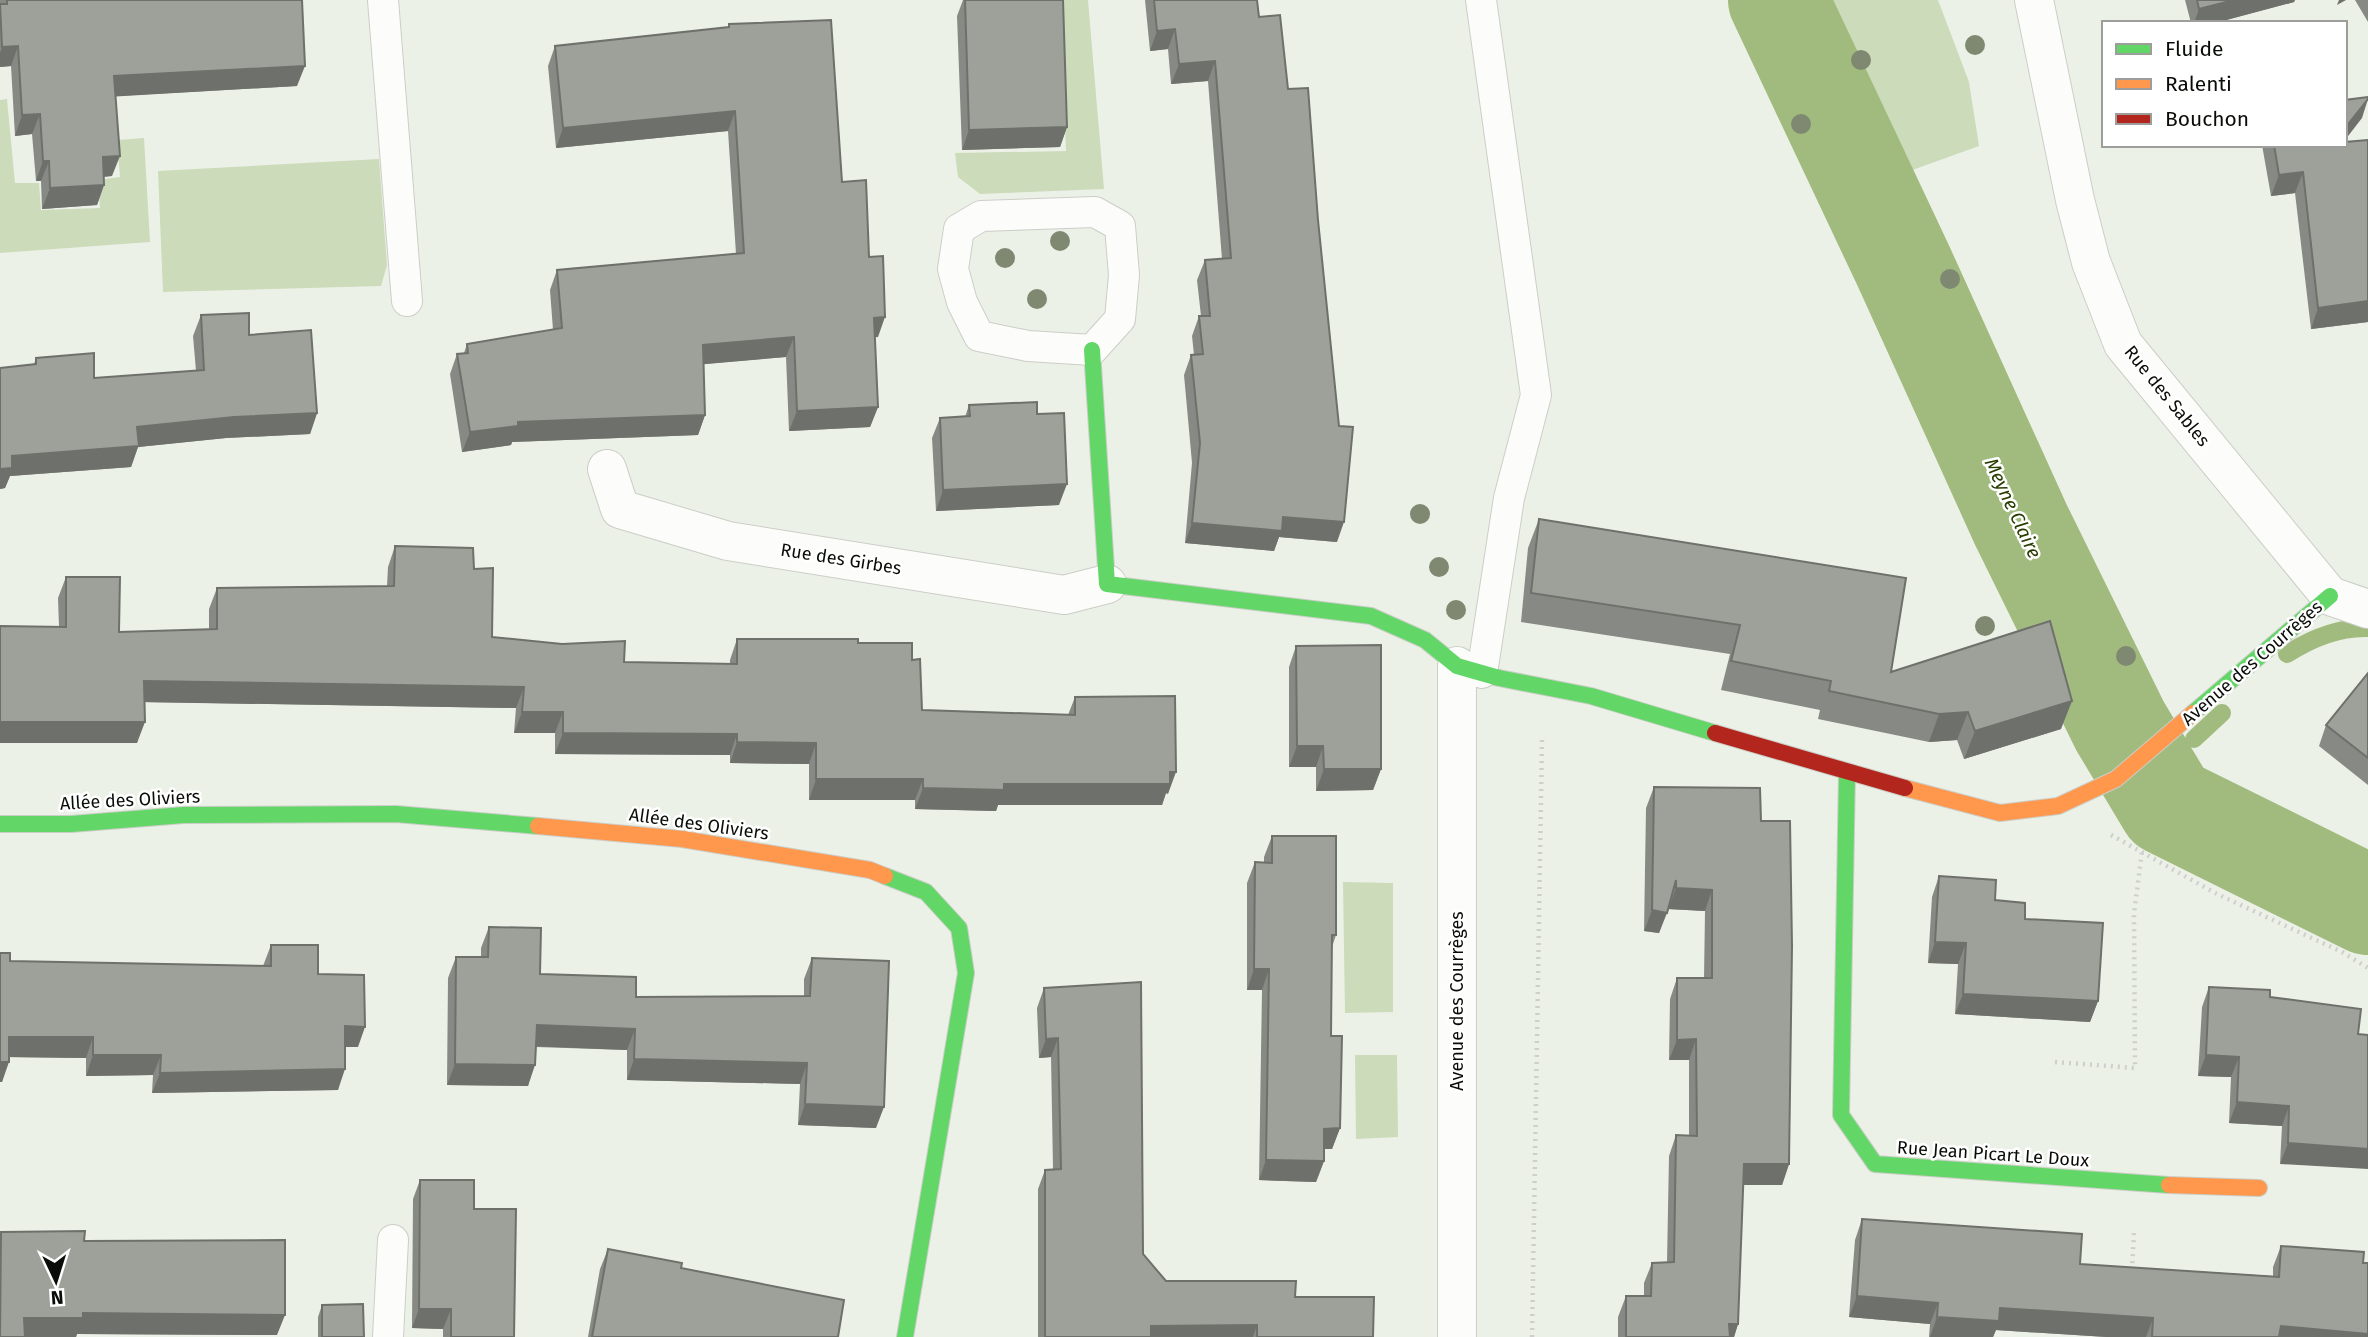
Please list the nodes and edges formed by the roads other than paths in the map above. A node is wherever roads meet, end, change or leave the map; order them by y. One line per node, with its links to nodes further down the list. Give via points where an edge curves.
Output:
1 (383, 0): 4 (lane)
2 (1481, 0): 10 (lane, via 1536,395)
3 (2034, 0): 8 (street, Rue des Sables, via 2091,262 2123,344)
4 (407, 301)
5 (1092, 350): 5 (lane, via 1028,346 979,336 962,302 953,269 959,229 981,216 1095,212 1120,226 1124,275 1120,319); 7 (street)
6 (607, 468): 7 (street, Rue des Girbes, via 620,509 728,541 1064,595)
7 (1107, 584): 10 (street, Rue des Girbes, via 1371,616 1425,640)
8 (2330, 596): 9 (street); 11 (street, Avenue des Courrèges, via 2116,779 2058,806 2000,813)
9 (2368, 609)
10 (1470, 669): 11 (street, Avenue des Courrèges, via 1591,696); 17 (street, Avenue des Courrèges)
11 (1847, 773): 13 (street, Rue Jean Picart Le Doux, via 1840,1115 1875,1164 2136,1184)
12 (0, 824): 16 (street, Allée des Oliviers, via 184,815 396,814 682,839 870,870 926,892 959,928 966,973)
13 (2259, 1188)
14 (393, 1240): 15 (lane)
15 (388, 1337)
16 (905, 1337)
17 (1457, 1337)

